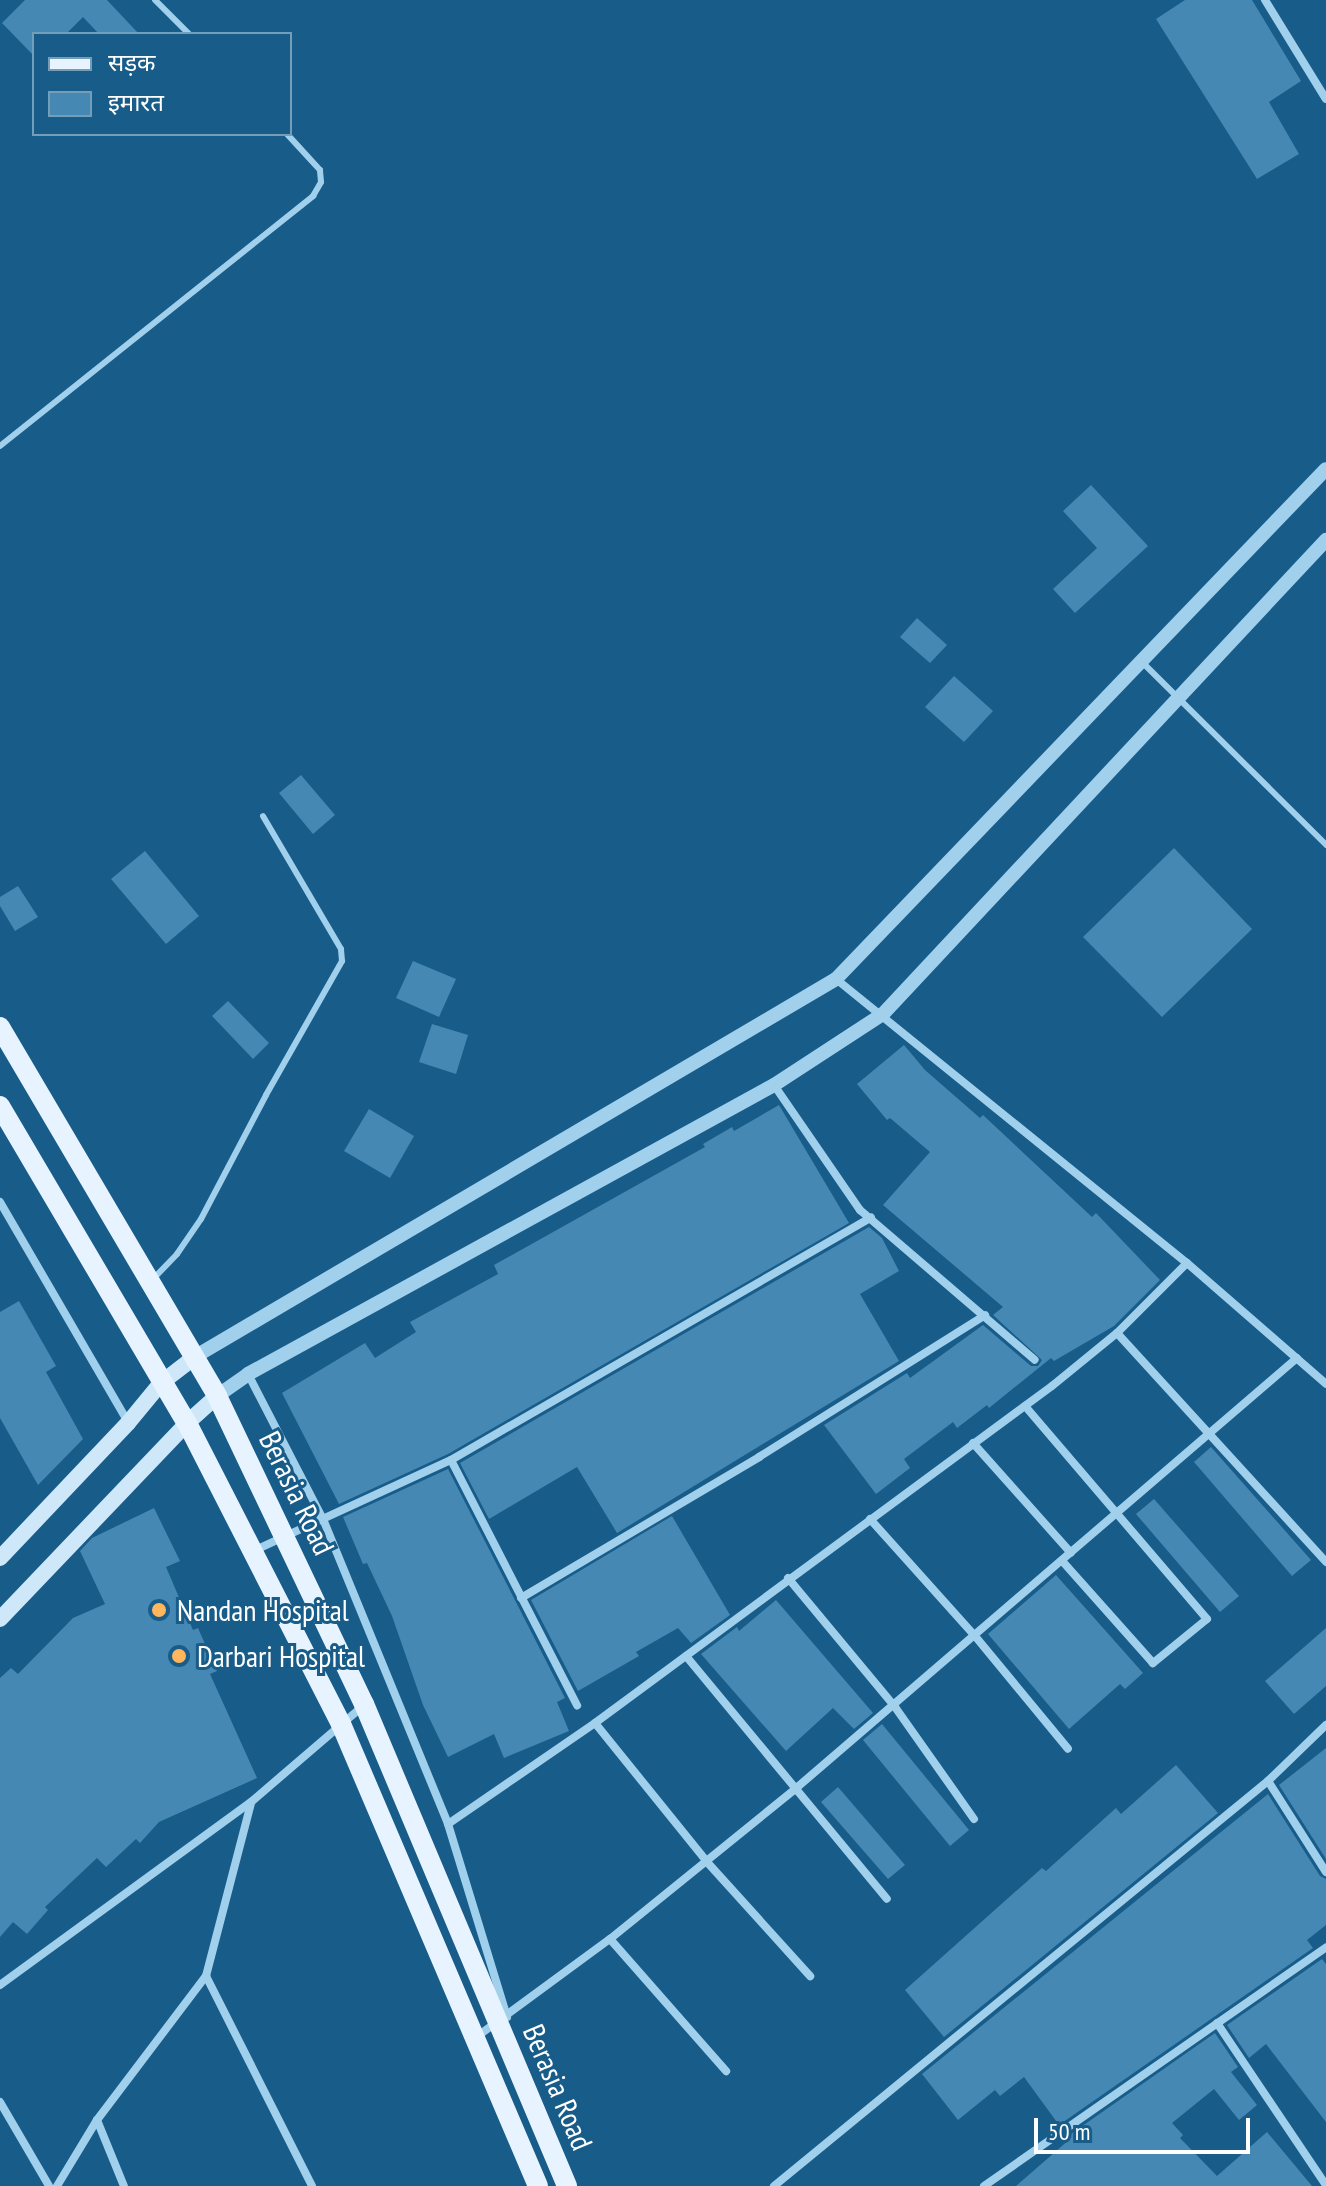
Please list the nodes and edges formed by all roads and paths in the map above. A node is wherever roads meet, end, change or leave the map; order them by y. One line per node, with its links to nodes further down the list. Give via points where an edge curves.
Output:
1 (155, 0): 3 (lane)
2 (1265, 0): 4 (street)
3 (187, 32)
4 (1326, 99)
5 (289, 136): 6 (lane, via 320,170 321,182 313,196)
6 (0, 446)
7 (1326, 469): 9 (street)
8 (1326, 540): 10 (street)
9 (1142, 662): 10 (lane); 13 (street)
10 (1178, 699): 12 (lane); 14 (street)
11 (263, 816): 21 (lane, via 341,949 342,961 201,1219)
12 (1326, 845)
13 (836, 979): 14 (street); 24 (street)
14 (883, 1014): 16 (street); 20 (street)
15 (0, 1027): 21 (main road, Berasia Road)
16 (774, 1085): 19 (street, via 851,1198); 27 (street)
17 (0, 1106): 28 (main road, Berasia Road)
18 (0, 1202): 32 (street)
19 (871, 1218): 22 (street); 36 (street)
20 (1187, 1263): 23 (street); 25 (street)
21 (152, 1280): 24 (main road, Berasia Road)
22 (985, 1315): 26 (street); 47 (street)
23 (1117, 1333): 31 (street); 34 (street)
24 (196, 1356): 28 (main road); 30 (main road, Berasia Road)
25 (1297, 1358): 29 (street); 34 (street)
26 (1035, 1360)
27 (248, 1374): 30 (street); 38 (street)
28 (161, 1383): 32 (main road); 33 (main road, Berasia Road)
29 (1326, 1384)
30 (217, 1396): 33 (main road); 40 (main road, Berasia Road)
31 (1025, 1406): 35 (street); 37 (street)
32 (128, 1423): 43 (main road)
33 (187, 1423): 41 (main road, Berasia Road); 48 (main road)
34 (1210, 1434): 37 (street); 45 (street)
35 (973, 1443): 39 (street); 42 (street)
36 (451, 1460): 38 (street); 47 (street)
37 (1117, 1513): 42 (street); 44 (street, via 1207,1619 1153,1663)
38 (323, 1519): 40 (street); 62 (street)
39 (870, 1519): 46 (street); 49 (street)
40 (284, 1537): 41 (street); 51 (main road, Berasia Road)
41 (253, 1551): 55 (main road, Berasia Road)
42 (1071, 1553): 44 (street)
43 (0, 1558)
44 (1062, 1561): 49 (street)
45 (1326, 1562)
46 (788, 1578): 50 (street); 53 (street)
47 (521, 1598): 52 (street)
48 (0, 1619)
49 (975, 1636): 53 (street); 57 (street)
50 (686, 1656): 54 (street); 59 (street)
51 (364, 1704): 55 (street); 71 (main road, Berasia Road)
52 (577, 1705)
53 (895, 1707): 59 (street); 61 (street)
54 (595, 1723): 62 (street); 63 (street)
55 (341, 1724): 60 (street); 73 (main road, Berasia Road)
56 (1326, 1725): 58 (street)
57 (1068, 1749)
58 (1268, 1781): 64 (street); 84 (street)
59 (794, 1790): 63 (street); 65 (street)
60 (251, 1802): 68 (street); 70 (street)
61 (974, 1819)
62 (448, 1824): 71 (street)
63 (707, 1862): 66 (street); 69 (street)
64 (1326, 1872)
65 (887, 1899)
66 (610, 1939): 71 (street); 74 (street)
67 (1326, 1947): 72 (street)
68 (206, 1976): 76 (street); 81 (street)
69 (810, 1976)
70 (0, 1985)
71 (502, 2020): 73 (street); 83 (main road, Berasia Road)
72 (1217, 2023): 77 (street); 85 (street)
73 (475, 2038): 82 (main road, Berasia Road)
74 (726, 2071)
75 (0, 2102): 78 (street)
76 (97, 2120): 79 (street); 80 (street)
77 (1326, 2185)
78 (49, 2186)
79 (57, 2186)
80 (124, 2186)
81 (312, 2186)
82 (538, 2186)
83 (567, 2186)
84 (774, 2186)
85 (984, 2186)

